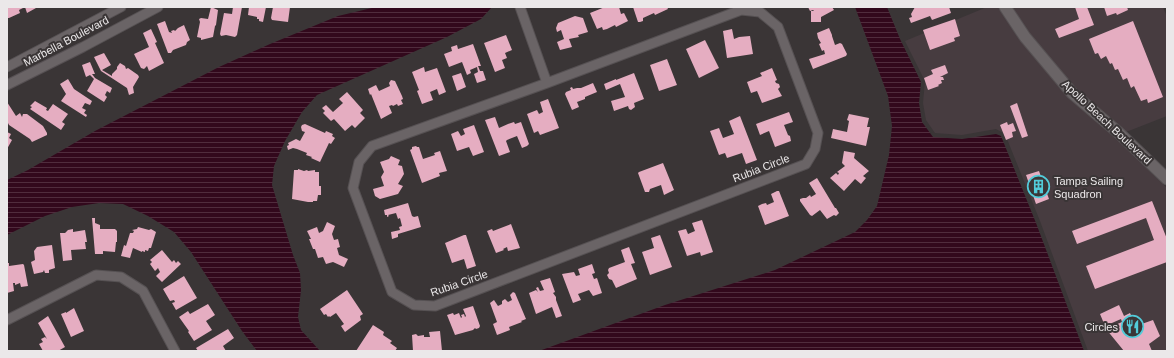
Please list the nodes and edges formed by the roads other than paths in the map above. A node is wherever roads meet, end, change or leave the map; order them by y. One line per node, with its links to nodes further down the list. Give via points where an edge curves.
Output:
1 (121, 7): 5 (street, Marbella Boulevard)
2 (158, 7): 7 (street, Marbella Boulevard)
3 (520, 7): 8 (street)
4 (1005, 7): 10 (main road, Apollo Beach Boulevard, via 1025,37 1072,93 1120,133)
5 (35, 52): 6 (street, Marbella Boulevard); 7 (street)
6 (7, 66)
7 (42, 68): 9 (street, Marbella Boulevard)
8 (547, 83): 8 (street, Rubia Circle, via 372,146 359,162 353,188 392,292 414,305 435,306 806,164 815,149 818,133 778,28 760,12 741,10)
9 (7, 85)
10 (1167, 180)
11 (7, 320): 12 (street, via 96,275 121,277 143,291)
12 (175, 351)

